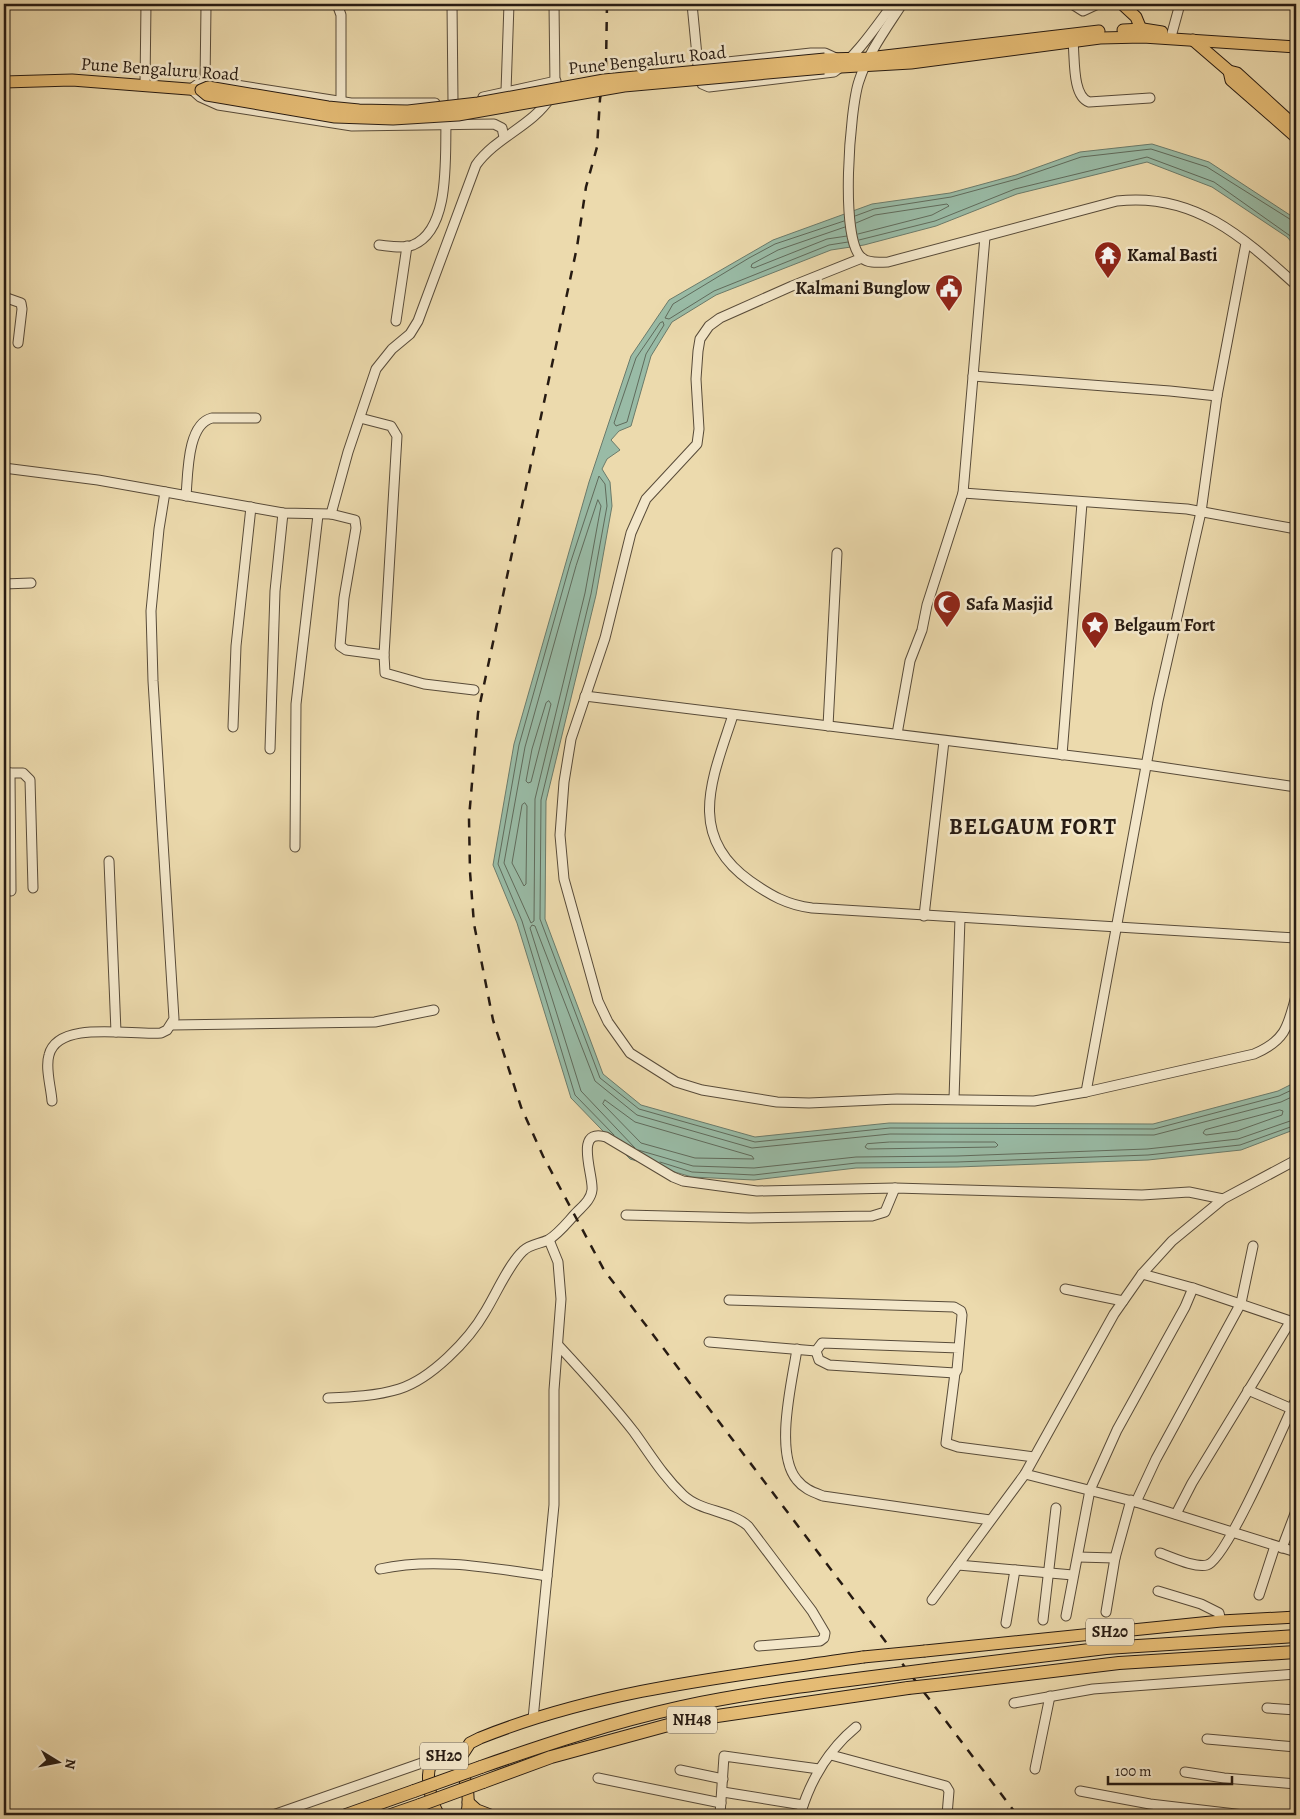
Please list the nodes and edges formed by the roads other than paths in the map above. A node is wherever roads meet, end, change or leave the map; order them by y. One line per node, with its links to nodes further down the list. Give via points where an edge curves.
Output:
1 (146, 4): 26 (street)
2 (338, 4): 31 (street, via 341,15)
3 (452, 4): 30 (street)
4 (509, 4): 28 (street)
5 (554, 4): 24 (street)
6 (692, 4): 22 (street)
7 (893, 4): 20 (street, via 868,37)
8 (902, 4): 21 (street)
9 (1072, 4): 10 (street, via 1083,11)
10 (1098, 4)
11 (1122, 4): 14 (main road, via 1136,17)
12 (1180, 4): 15 (street)
13 (206, 7): 27 (street)
14 (1143, 33): 15 (main road); 16 (main road); 18 (main road); 21 (main road, via 1072,33)
15 (1172, 33): 16 (main road)
16 (1192, 38): 17 (main road); 19 (main road); 23 (main road)
17 (1296, 41)
18 (1073, 42): 21 (main road, via 911,63); 29 (street, via 1077,91 1083,100)
19 (1296, 47)
20 (835, 62): 21 (main road, Pune Bengaluru Road); 22 (street, via 825,52); 22 (street, via 827,74 709,87 702,84); 27 (main road, Pune Bengaluru Road, bridge, via 604,80 478,103 408,111 359,110)
21 (866, 62): 40 (street, via 852,116 848,198 851,231)
22 (698, 66)
23 (1229, 71): 33 (main road, via 1236,73); 35 (main road, via 1231,80)
24 (556, 81): 28 (street); 34 (street, via 554,92 546,103)
25 (4, 82): 26 (main road, Pune Bengaluru Road, via 72,80)
26 (145, 85): 27 (main road, Pune Bengaluru Road)
27 (199, 87): 31 (street); 32 (street, via 200,97 218,105 326,123 352,126)
28 (506, 91): 30 (street)
29 (1150, 98)
30 (453, 101): 31 (street)
31 (341, 102)
32 (446, 125): 34 (street, via 494,124 502,128); 39 (street, via 438,219 428,234)
33 (1296, 127)
34 (504, 137): 48 (street, via 476,165 418,321 410,334 379,364)
35 (1296, 137)
36 (985, 237): 37 (street, via 1117,201 1142,198 1205,214); 40 (street, via 888,262); 45 (street)
37 (1246, 243): 41 (street); 46 (street)
38 (379, 245): 39 (street)
39 (407, 246): 43 (street)
40 (862, 258): 65 (street, via 720,318 700,339 696,379 697,444 646,499 637,514 605,638)
41 (1296, 285)
42 (4, 297): 44 (street, via 21,303)
43 (396, 321)
44 (18, 343)
45 (973, 376): 46 (street); 51 (street)
46 (1217, 396): 55 (street)
47 (256, 418): 52 (street, via 212,418 199,426 191,446)
48 (360, 418): 57 (street); 63 (street, via 391,426 397,436)
49 (4, 468): 50 (street)
50 (165, 492): 52 (street); 86 (street, via 151,612 174,1010)
51 (963, 494): 53 (street); 69 (street, via 910,661)
52 (186, 496): 54 (street)
53 (1082, 503): 55 (street); 72 (street)
54 (251, 507): 56 (street); 68 (street, via 236,646)
55 (1201, 512): 59 (street); 73 (street, via 1158,701)
56 (283, 513): 58 (street); 71 (street, via 275,591)
57 (331, 514): 58 (street); 63 (street, via 356,522 340,646 346,650)
58 (318, 515): 76 (street, via 296,704)
59 (1296, 529)
60 (837, 553): 67 (street)
61 (30, 583): 62 (street)
62 (4, 584)
63 (384, 655): 64 (street, via 387,675 424,684)
64 (474, 690)
65 (584, 696): 66 (street); 89 (street, via 571,740 564,782 560,835 564,879 598,1001 630,1053 676,1082 752,1099 809,1103)
66 (733, 715): 67 (street); 80 (street, via 709,805 710,830 728,863 758,887 797,906)
67 (828, 726): 69 (street)
68 (233, 727)
69 (897, 734): 70 (street)
70 (944, 741): 72 (street); 80 (street)
71 (270, 749)
72 (1062, 755): 73 (street)
73 (1147, 765): 75 (street); 82 (street)
74 (7, 773): 78 (street, via 23,773 30,780); 79 (street)
75 (1296, 787)
76 (295, 847)
77 (109, 861): 87 (street)
78 (33, 888)
79 (11, 891)
80 (924, 916): 81 (street)
81 (960, 918): 82 (street); 89 (street)
82 (1117, 927): 83 (street); 88 (street)
83 (1296, 938)
84 (1296, 996): 88 (street, via 1286,1029 1278,1040 1254,1054)
85 (434, 1010): 86 (street, via 376,1022)
86 (172, 1025): 87 (street, via 153,1034)
87 (116, 1032): 90 (street, via 65,1036 53,1045 48,1060)
88 (1086, 1092): 89 (street, via 1034,1101)
89 (954, 1099)
90 (52, 1101)
91 (1296, 1160): 93 (street)
92 (895, 1188): 93 (street, via 1142,1195 1189,1192); 94 (street, via 885,1212 872,1216); 95 (street, via 758,1191 702,1184 673,1177 606,1137 596,1136 587,1146 592,1183 590,1198)
93 (1223, 1200): 97 (street, via 1172,1241)
94 (626, 1215)
95 (549, 1240): 105 (street, via 558,1262 560,1278); 111 (street, via 523,1251 479,1322 460,1346 420,1378 383,1394)
96 (1253, 1246): 102 (street)
97 (1142, 1274): 98 (street); 101 (street)
98 (1193, 1288): 102 (street); 116 (street, via 1103,1458)
99 (1065, 1289): 101 (street)
100 (729, 1300): 106 (street, via 954,1307 962,1315)
101 (1123, 1301): 114 (street)
102 (1241, 1303): 103 (street); 117 (street)
103 (1293, 1322): 110 (street)
104 (709, 1342): 107 (street)
105 (558, 1345): 133 (street, via 554,1390 554,1505); 144 (street, via 605,1395 659,1470 685,1498 735,1516 748,1526 825,1633 820,1641)
106 (959, 1348): 108 (street, via 826,1342); 109 (street)
107 (797, 1349): 108 (street); 121 (street, via 786,1425 787,1452 796,1480 808,1491 823,1496)
108 (816, 1351): 109 (street, via 819,1360 829,1365)
109 (955, 1373): 114 (street, via 946,1443)
110 (1248, 1390): 113 (street); 120 (street)
111 (328, 1398)
112 (1296, 1399): 113 (street)
113 (1292, 1409): 122 (street)
114 (1034, 1457): 115 (street)
115 (1025, 1474): 116 (street); 121 (street)
116 (1090, 1490): 117 (street); 126 (street)
117 (1134, 1501): 120 (street); 127 (street)
118 (1056, 1508): 131 (street)
119 (1296, 1511): 123 (street)
120 (1176, 1514): 122 (street)
121 (990, 1520): 128 (street)
122 (1233, 1533): 123 (street); 125 (street, via 1217,1559 1206,1566)
123 (1278, 1547): 124 (street); 135 (street)
124 (1296, 1552)
125 (1160, 1553)
126 (1078, 1557): 127 (street); 132 (street)
127 (1115, 1558): 137 (street)
128 (958, 1565): 130 (street); 136 (street)
129 (380, 1570): 133 (street, via 398,1565 439,1564 484,1566)
130 (1015, 1570): 131 (street); 142 (street)
131 (1048, 1573): 132 (street); 140 (street)
132 (1073, 1575): 138 (street)
133 (547, 1576): 151 (street)
134 (1158, 1591): 141 (street, via 1210,1607 1218,1613)
135 (1259, 1595)
136 (932, 1600)
137 (1106, 1612)
138 (1066, 1616)
139 (1296, 1617): 141 (main road, SH20)
140 (1043, 1620)
141 (1221, 1621): 151 (main road, SH20, bridge, via 863,1657 661,1686 568,1707)
142 (1006, 1623)
143 (1296, 1636): 171 (highway, NH48, bridge, via 1126,1646 756,1692 610,1725)
144 (759, 1646)
145 (1296, 1652): 172 (highway, NH48, bridge, via 1160,1659 908,1688 683,1721 551,1757)
146 (1296, 1674): 147 (street, via 1093,1689)
147 (1050, 1696): 148 (street); 159 (street)
148 (1014, 1702)
149 (1267, 1708): 150 (street)
150 (1296, 1710)
151 (533, 1719): 157 (main road, SH20, via 470,1743)
152 (856, 1727): 155 (street)
153 (1207, 1739): 154 (street)
154 (1296, 1747)
155 (831, 1755): 158 (street); 178 (street, via 946,1786 949,1791)
156 (436, 1758): 157 (main road, SH20, via 448,1756); 170 (street); 173 (main road, SH20, via 428,1773 431,1795)
157 (457, 1762): 167 (main road, SH20)
158 (819, 1769): 163 (street, via 724,1756); 169 (street)
159 (1035, 1769)
160 (680, 1770): 163 (street)
161 (1185, 1772): 164 (street)
162 (598, 1778): 168 (street)
163 (723, 1779): 166 (street)
164 (1296, 1784)
165 (1080, 1791): 179 (street, via 1150,1804)
166 (723, 1792): 168 (street); 169 (street)
167 (468, 1802): 174 (main road, SH20); 175 (main road)
168 (722, 1803): 176 (street)
169 (803, 1804): 177 (street)
170 (273, 1815)
171 (346, 1815)
172 (391, 1815)
173 (439, 1815)
174 (466, 1815)
175 (490, 1815)
176 (720, 1815)
177 (800, 1815)
178 (947, 1815)
179 (1244, 1815)

